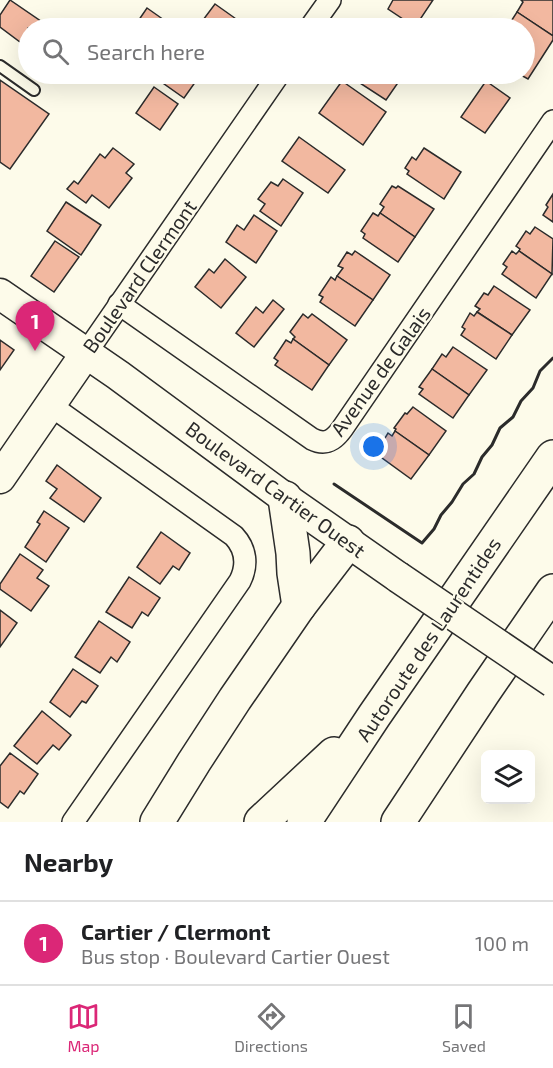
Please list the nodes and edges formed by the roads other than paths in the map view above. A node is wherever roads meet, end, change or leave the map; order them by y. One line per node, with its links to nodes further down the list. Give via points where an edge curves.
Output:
1 (330, 0): 2 (street)
2 (317, 18)
3 (0, 66): 4 (lane)
4 (18, 79)
5 (26, 84): 7 (lane)
6 (272, 84): 10 (street, Boulevard Clermont)
7 (34, 90)
8 (553, 121): 10 (street, Avenue de Galais, via 331,441 312,439)
9 (0, 294): 11 (street, Boulevard Cartier Ouest)
10 (119, 304): 11 (street, Boulevard Clermont)
11 (86, 353): 12 (street, Boulevard Clermont); 15 (street, Boulevard Cartier Ouest)
12 (50, 405): 14 (street, Boulevard Clermont); 22 (street, via 234,536 242,545 245,560 240,581)
13 (553, 457): 21 (highway, Autoroute des Laurentides)
14 (0, 478)
15 (285, 498): 16 (street, Boulevard Cartier Ouest); 18 (highway)
16 (348, 542): 18 (highway); 19 (street, Boulevard Cartier Ouest, bridge)
17 (553, 591): 20 (highway)
18 (299, 606): 23 (highway)
19 (553, 682)
20 (483, 693): 26 (highway); 27 (highway)
21 (374, 716): 24 (highway); 25 (highway, Autoroute des Laurentides)
22 (73, 822)
23 (158, 822)
24 (261, 822)
25 (304, 822)
26 (398, 822)
27 (414, 822)

